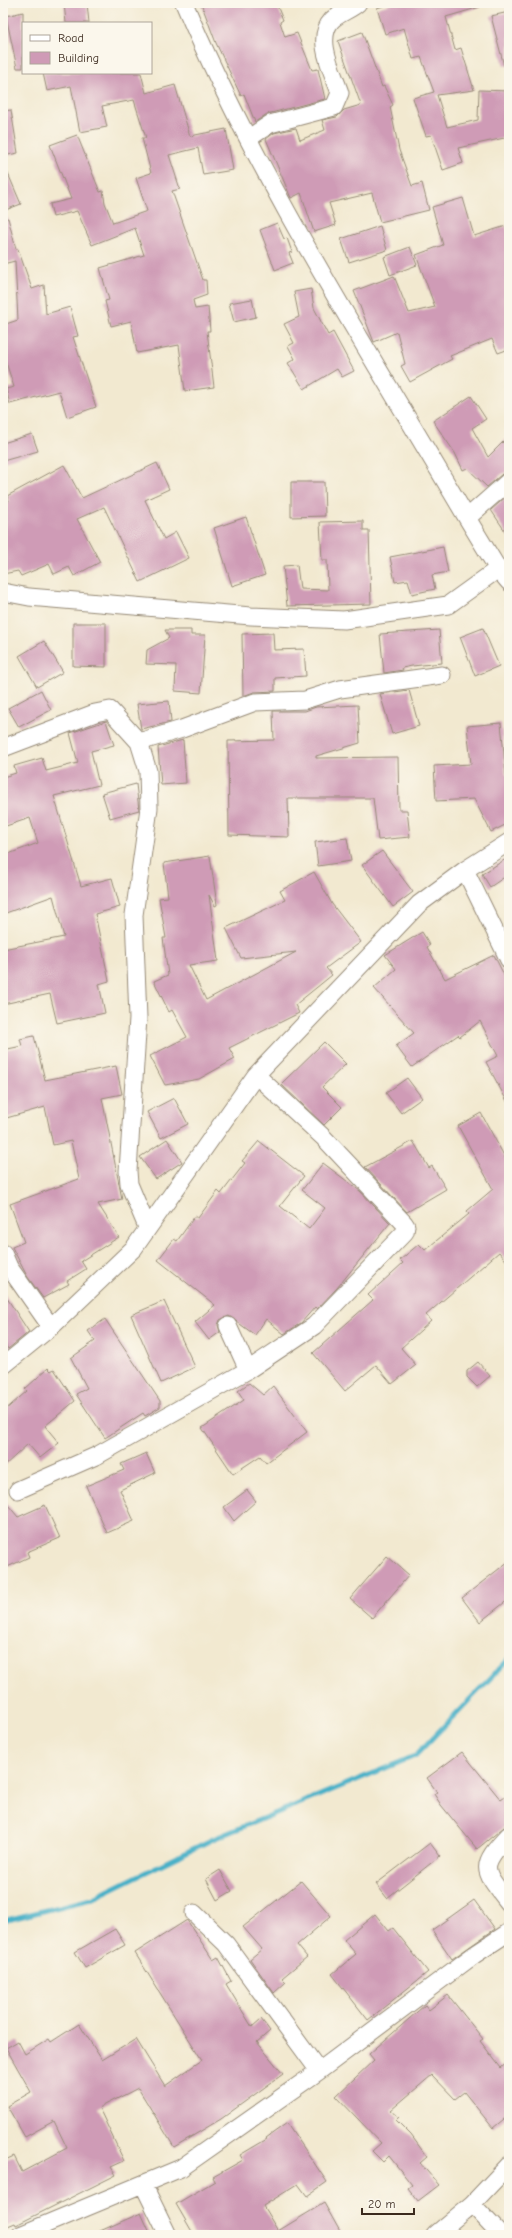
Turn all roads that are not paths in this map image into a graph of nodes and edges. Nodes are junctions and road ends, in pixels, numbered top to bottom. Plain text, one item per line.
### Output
1 (184, 3) edge
2 (358, 3) edge
3 (249, 138) junction
4 (509, 481) edge
5 (467, 518) junction
6 (498, 569) junction
7 (509, 582) edge
8 (3, 592) edge
9 (442, 675) dead end
10 (139, 742) junction
11 (3, 748) edge
12 (509, 842) edge
13 (465, 870) junction
14 (509, 960) edge
15 (256, 1075) junction
16 (147, 1227) junction
17 (3, 1253) edge
18 (228, 1326) dead end
19 (51, 1327) junction
20 (3, 1366) edge
21 (248, 1370) junction
22 (18, 1490) dead end
23 (509, 1835) edge
24 (509, 1903) edge
25 (194, 1913) dead end
26 (509, 1932) edge
27 (319, 2071) junction
28 (509, 2166) edge
29 (143, 2184) junction
30 (472, 2204) junction
31 (20, 2235) edge
32 (168, 2235) edge
33 (435, 2235) edge
34 (501, 2235) edge

1 - 3 street
2 - 3 street
3 - 5 street
4 - 5 street
5 - 6 street
6 - 7 street
6 - 8 street
9 - 10 street
10 - 11 street
10 - 16 street
12 - 13 street
13 - 14 street
13 - 15 street
15 - 16 street
15 - 21 street
16 - 19 street
17 - 19 street
18 - 21 street
19 - 20 street
21 - 22 street
23 - 24 street
25 - 27 street
26 - 27 street
27 - 29 street
28 - 30 street
29 - 31 street
29 - 32 street
30 - 33 street
30 - 34 street

